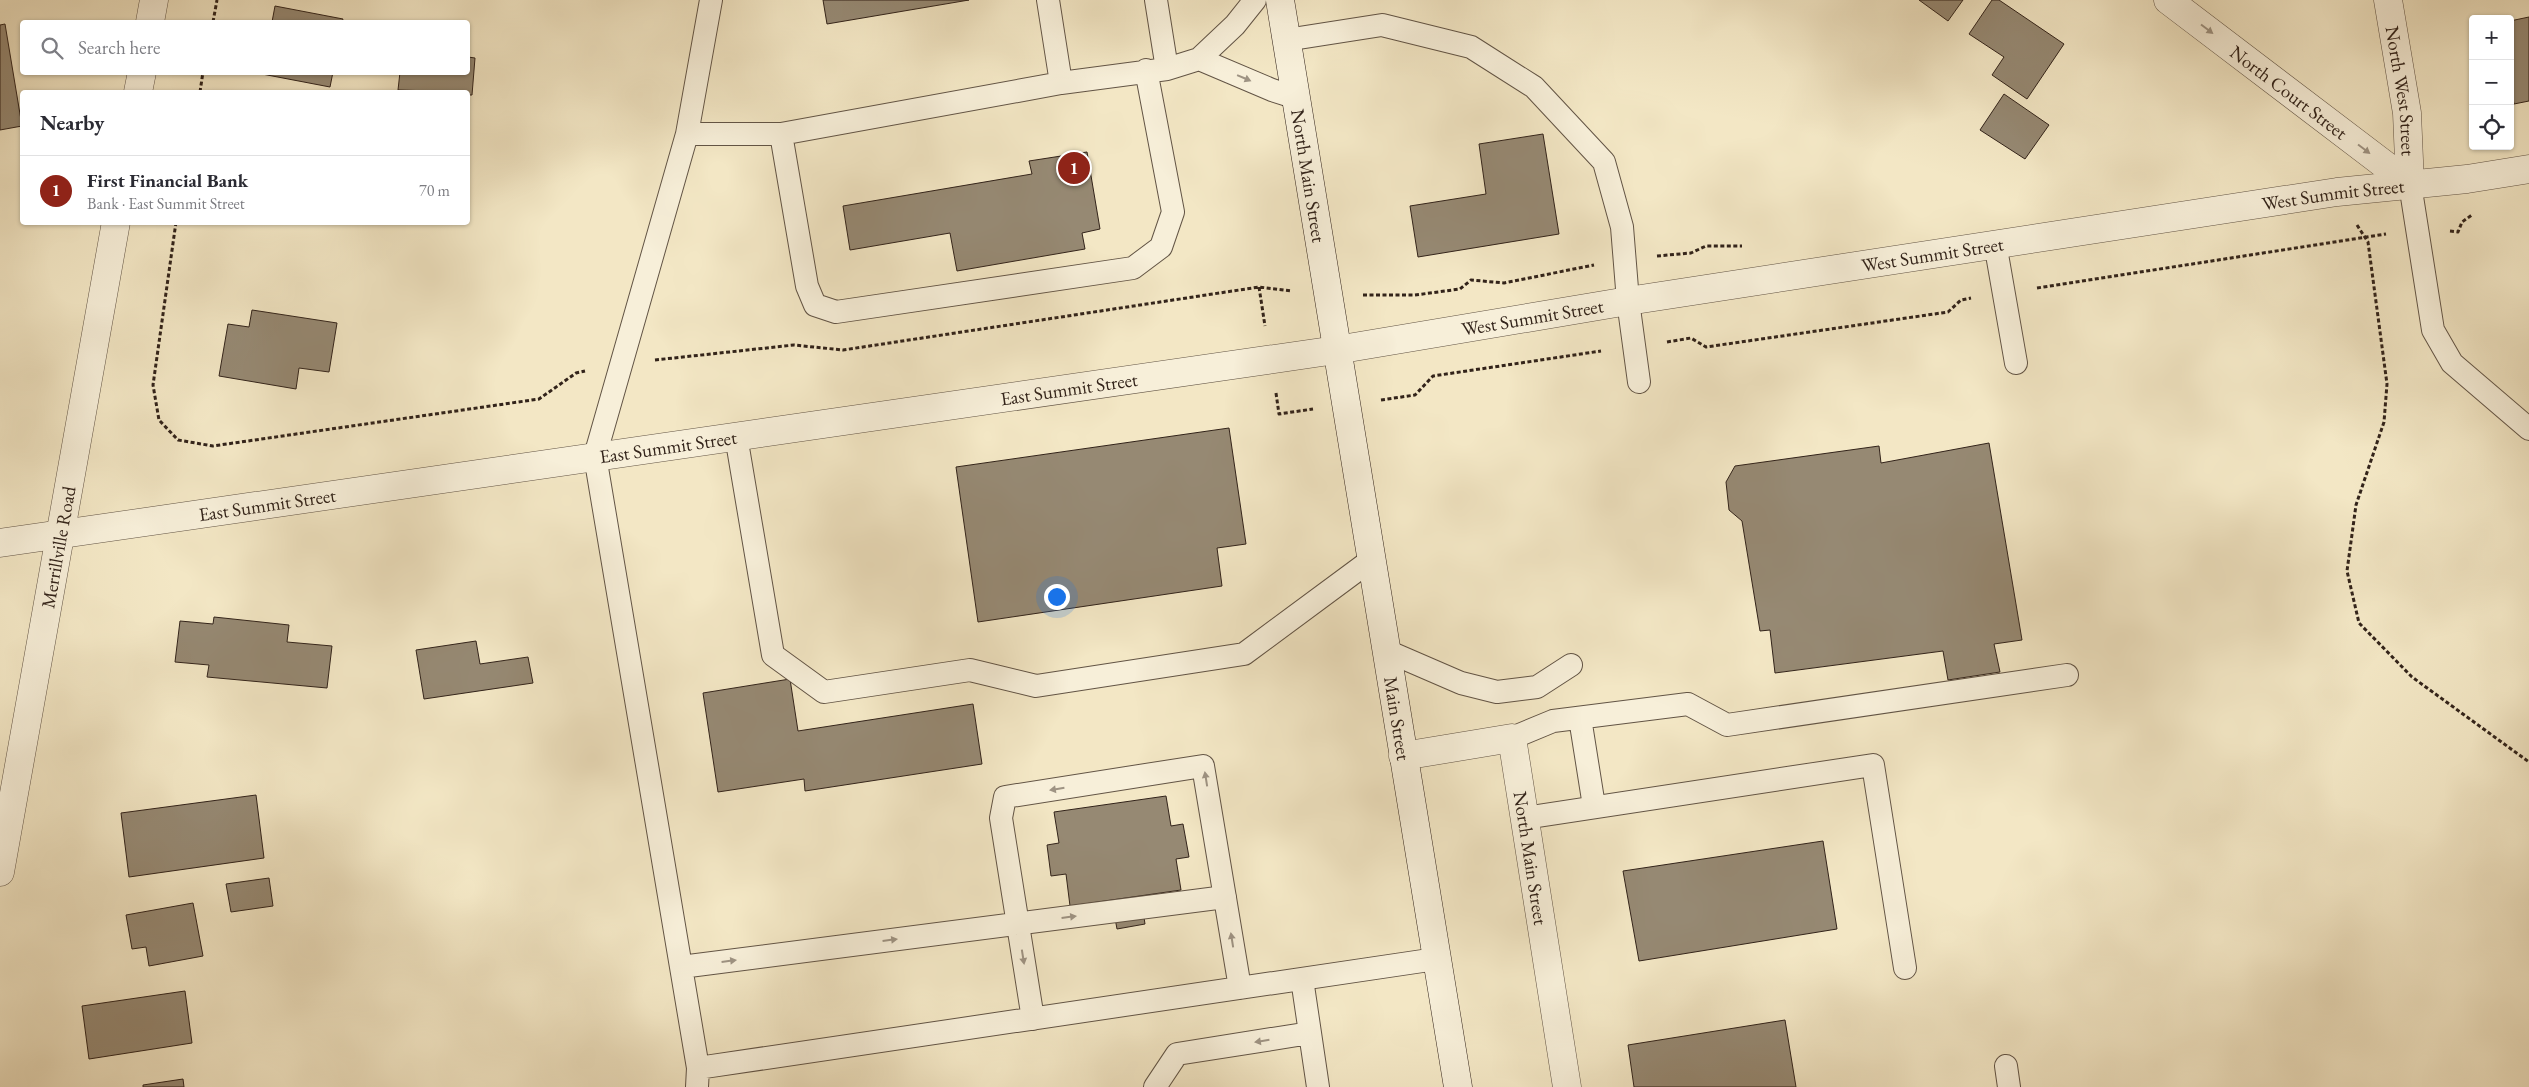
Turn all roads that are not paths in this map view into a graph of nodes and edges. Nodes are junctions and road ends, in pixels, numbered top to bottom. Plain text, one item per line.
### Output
1 (154, 0) edge
2 (711, 0) edge
3 (1048, 0) edge
4 (1156, 0) edge
5 (1255, 0) edge
6 (1280, 0) edge
7 (2168, 0) edge
8 (2388, 0) edge
9 (150, 20) edge
10 (1286, 40) junction
11 (1199, 59) junction
12 (1157, 70) junction
13 (141, 75) edge
14 (1061, 83) junction
15 (138, 90) edge
16 (1294, 97) junction
17 (687, 134) junction
18 (781, 134) junction
19 (2529, 169) edge
20 (2410, 184) junction
21 (115, 225) edge
22 (1995, 243) junction
23 (1628, 301) junction
24 (1336, 350) junction
25 (2016, 362) dead end
26 (1639, 382) dead end
27 (2529, 430) edge
28 (736, 436) junction
29 (595, 456) junction
30 (62, 533) junction
31 (0, 543) edge
32 (1371, 560) junction
33 (1387, 651) junction
34 (1571, 665) dead end
35 (2067, 675) dead end
36 (1580, 718) junction
37 (1512, 738) junction
38 (1403, 756) junction
39 (1594, 806) junction
40 (1525, 818) junction
41 (0, 872) edge
42 (1225, 897) junction
43 (1018, 924) junction
44 (1436, 959) junction
45 (681, 967) junction
46 (1905, 968) dead end
47 (1302, 979) junction
48 (1240, 988) junction
49 (1032, 1019) junction
50 (1310, 1033) junction
51 (697, 1078) edge
52 (1155, 1087) edge
53 (1318, 1087) edge
54 (1458, 1087) edge
55 (1567, 1087) edge

1 - 9 street
2 - 17 lane
3 - 14 lane
4 - 12 lane
5 - 11 lane
6 - 10 street, North Main Street
7 -> 20 street, North Court Street
8 - 20 street, North West Street
10 - 16 street, North Main Street
10 - 23 lane
11 - 12 lane
11 -> 16 lane
12 - 14 lane
12 - 18 lane
13 - 15 street
14 - 18 lane
16 - 24 street, North Main Street
17 - 18 lane
17 - 29 lane
19 - 20 street, West Summit Street
20 - 22 street, West Summit Street
20 - 27 lane
21 - 30 street, Merrillville Road
22 - 23 street, West Summit Street
22 - 25 lane
23 - 24 street, West Summit Street
23 - 26 lane
24 - 28 street, East Summit Street
24 - 32 street, Main Street
28 - 29 street, East Summit Street
28 - 32 lane
29 - 30 street, East Summit Street
29 - 45 lane
30 - 31 street, East Summit Street
30 - 41 street, Merrillville Road
32 - 33 street, Main Street
33 - 34 lane
33 - 38 street, Main Street
35 - 36 lane
36 - 37 lane
36 - 39 lane
37 - 38 street
37 - 40 street, North Main Street
38 - 44 street, Main Street
39 - 40 lane
39 - 46 lane
40 - 55 street, North Main Street
43 -> 42 lane
42 -> 43 lane
48 -> 42 lane
45 -> 43 lane
43 -> 49 lane
44 - 47 lane
44 - 54 street, Main Street
45 - 51 lane
47 - 48 lane
47 - 50 lane
48 - 49 lane
49 - 51 lane
50 -> 52 lane
50 - 53 lane

